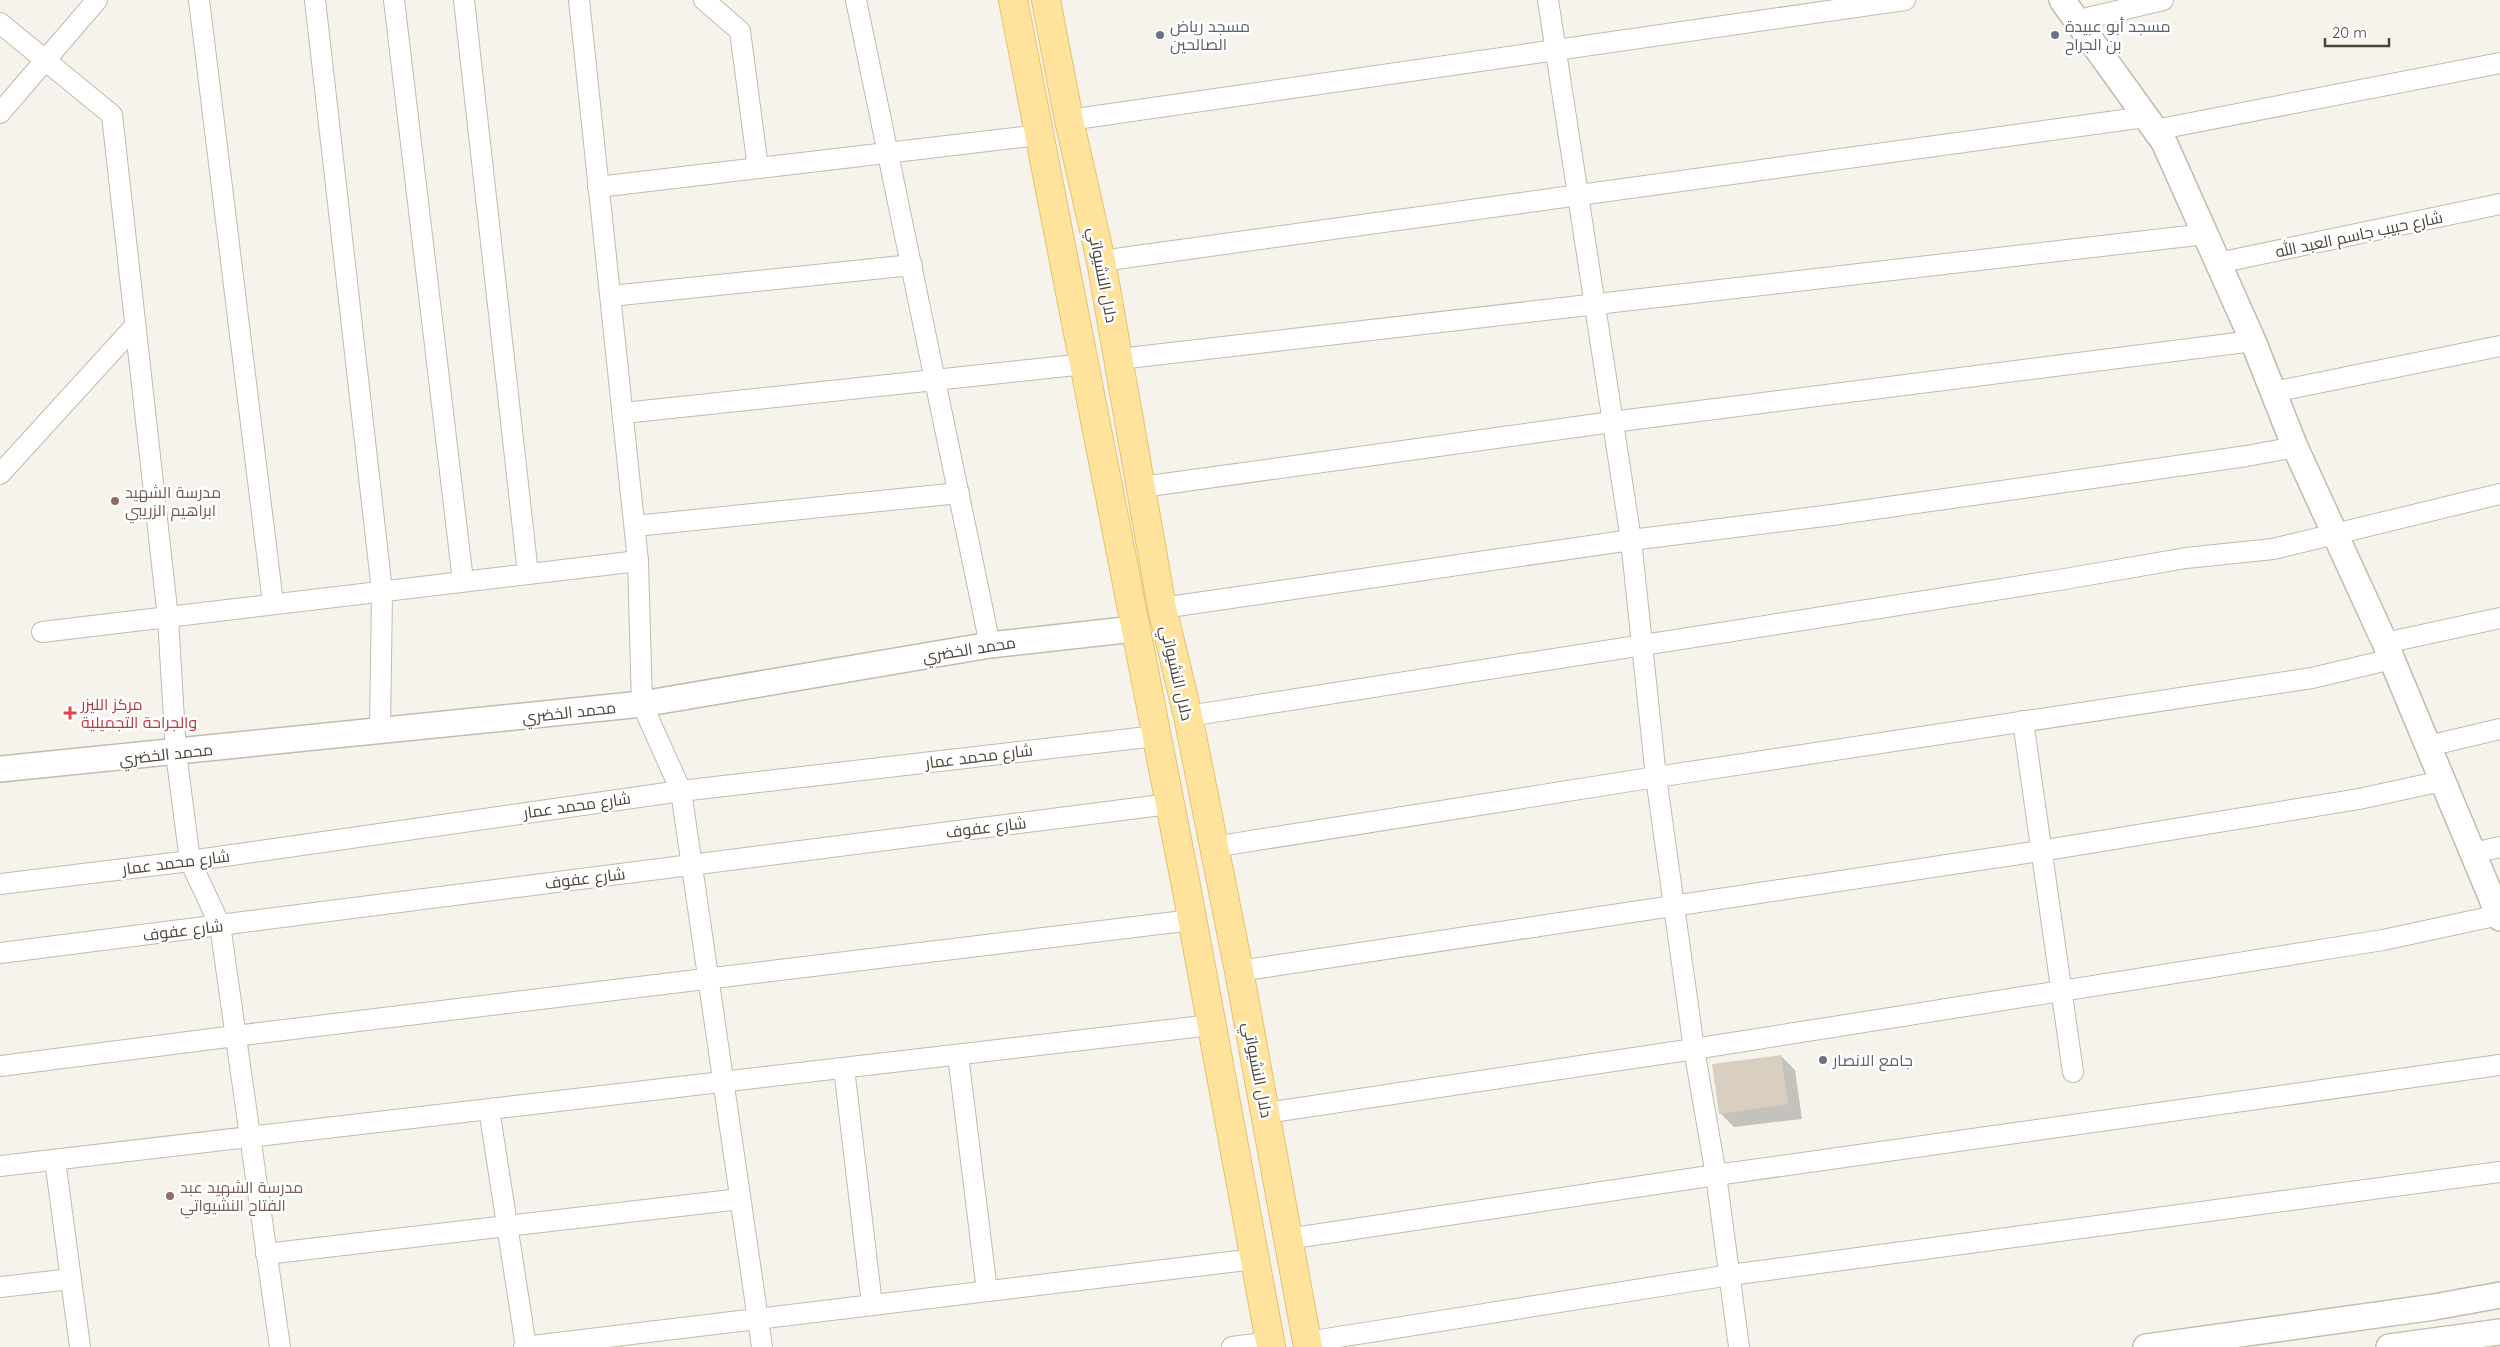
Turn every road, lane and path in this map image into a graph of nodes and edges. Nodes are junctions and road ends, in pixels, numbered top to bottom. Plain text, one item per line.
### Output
1 (97, 0) edge
2 (199, 0) edge
3 (315, 0) edge
4 (394, 0) edge
5 (464, 0) edge
6 (579, 0) edge
7 (704, 0) edge
8 (856, 0) edge
9 (1013, 0) edge
10 (1046, 0) edge
11 (1548, 0) edge
12 (1906, 0) edge
13 (2163, 0) edge
14 (2068, 10) edge
15 (0, 23) edge
16 (1554, 49) junction
17 (46, 60) junction
18 (2500, 63) edge
19 (0, 113) edge
20 (1069, 120) junction
21 (2150, 123) junction
22 (1039, 135) junction
23 (889, 154) junction
24 (758, 168) junction
25 (598, 187) junction
26 (1579, 194) junction
27 (2500, 204) edge
28 (2206, 234) junction
29 (1101, 262) junction
30 (2218, 263) junction
31 (912, 265) junction
32 (610, 296) junction
33 (1594, 304) junction
34 (135, 326) junction
35 (2253, 341) junction
36 (2500, 346) edge
37 (1119, 359) junction
38 (1085, 364) junction
39 (936, 380) junction
40 (2273, 392) junction
41 (624, 413) junction
42 (1612, 422) junction
43 (2295, 447) junction
44 (0, 474) edge
45 (1142, 487) junction
46 (959, 493) junction
47 (2500, 494) edge
48 (635, 526) junction
49 (2334, 534) junction
50 (1631, 540) junction
51 (638, 561) junction
52 (528, 574) junction
53 (464, 581) junction
54 (382, 590) junction
55 (273, 603) junction
56 (1164, 615) junction
57 (168, 618) junction
58 (2500, 618) edge
59 (1134, 629) junction
60 (42, 632) dead end
61 (990, 644) junction
62 (1642, 645) junction
63 (2389, 651) junction
64 (642, 704) junction
65 (1188, 716) junction
66 (2023, 721) junction
67 (2500, 729) edge
68 (380, 730) junction
69 (1156, 736) junction
70 (2428, 746) junction
71 (176, 753) junction
72 (0, 769) edge
73 (1656, 777) junction
74 (2442, 781) junction
75 (681, 790) junction
76 (1169, 804) junction
77 (1213, 847) junction
78 (2500, 847) edge
79 (2040, 850) junction
80 (2473, 853) junction
81 (190, 861) junction
82 (692, 865) junction
83 (0, 884) edge
84 (1674, 907) junction
85 (2499, 916) edge
86 (1192, 920) junction
87 (220, 925) junction
88 (0, 953) edge
89 (1239, 971) junction
90 (708, 978) junction
91 (2061, 991) junction
92 (1211, 1025) junction
93 (235, 1036) junction
94 (1694, 1049) junction
95 (958, 1055) junction
96 (0, 1066) edge
97 (2500, 1066) edge
98 (844, 1068) junction
99 (2073, 1072) dead end
100 (723, 1082) junction
101 (489, 1109) junction
102 (1266, 1113) junction
103 (250, 1137) junction
104 (55, 1160) junction
105 (0, 1166) edge
106 (2500, 1172) edge
107 (1716, 1175) junction
108 (740, 1199) junction
109 (507, 1227) junction
110 (1287, 1238) junction
111 (266, 1254) junction
112 (1255, 1259) junction
113 (1730, 1275) junction
114 (71, 1279) junction
115 (0, 1287) edge
116 (986, 1291) junction
117 (2500, 1295) edge
118 (872, 1305) junction
119 (757, 1319) junction
120 (2500, 1332) edge
121 (1307, 1344) edge
122 (1271, 1345) edge
123 (80, 1347) edge
124 (280, 1347) edge
125 (525, 1347) edge
126 (762, 1347) edge
127 (1232, 1347) edge
128 (1739, 1347) edge
129 (2146, 1347) edge
130 (2390, 1347) edge

1 - 17 street
2 - 55 street
3 - 54 street
4 - 53 street
5 - 52 street
6 - 25 street
7 - 24 street
8 - 23 street
9 - 22 main road, دلال النشيواتي
10 - 20 main road, دلال النشيواتي
11 - 16 street
12 - 16 street
13 - 14 street
14 - 21 street
15 - 17 street
16 - 20 street
16 - 26 street
17 - 19 street
17 - 34 street
18 - 21 street
20 - 29 main road, دلال النشيواتي
21 - 26 street
21 - 28 street
22 - 23 street
22 - 38 main road, دلال النشيواتي
23 - 24 street
23 - 31 street
24 - 25 street
25 - 32 street
26 - 29 street
26 - 33 street
27 - 30 street, شارع حبيب جاسم العبد الله
28 - 30 street
28 - 33 street
29 - 37 main road, دلال النشيواتي
30 - 35 street
31 - 32 street
31 - 39 street
32 - 41 street
33 - 37 street
33 - 42 street
34 - 44 street
34 - 57 street
35 - 40 street
35 - 42 street
36 - 40 street
37 - 45 main road, دلال النشيواتي
38 - 39 street
38 - 59 main road, دلال النشيواتي
39 - 41 street
39 - 46 street
40 - 43 street
41 - 48 street
42 - 45 street
42 - 50 street
43 - 49 street
43 - 50 street
45 - 56 main road, دلال النشيواتي
46 - 48 street
46 - 61 street
47 - 49 street
48 - 51 street
49 - 62 street
49 - 63 street
50 - 56 street
50 - 62 street
51 - 52 street
51 - 64 street
52 - 53 street
53 - 54 street
54 - 55 street
54 - 68 street
55 - 57 street
56 - 59 main road
56 - 65 main road, دلال النشيواتي
57 - 60 street
57 - 71 street
58 - 63 street
59 - 61 street, محمد الخضري
59 - 69 main road, دلال النشيواتي
61 - 64 street, محمد الخضري
62 - 65 street
62 - 73 street
63 - 66 street
63 - 70 street
64 - 68 street, محمد الخضري
64 - 75 street
65 - 77 main road, دلال النشيواتي
66 - 73 street
66 - 79 street
67 - 70 street
68 - 71 street, محمد الخضري
69 - 75 street, شارع محمد عمار
69 - 76 main road, دلال النشيواتي
70 - 74 street
71 - 72 street, محمد الخضري
71 - 81 street
73 - 77 street
73 - 84 street
74 - 79 street
74 - 80 street
75 - 81 street, شارع محمد عمار
75 - 82 street
76 - 82 street, شارع عفوف
76 - 86 main road, دلال النشيواتي
77 - 89 main road, دلال النشيواتي
78 - 80 street
79 - 84 street
79 - 91 street
80 - 85 street
81 - 83 street, شارع محمد عمار
81 - 87 street
82 - 87 street, شارع عفوف
82 - 90 street
84 - 89 street
84 - 94 street
85 - 91 street
86 - 90 street
86 - 92 main road, دلال النشيواتي
87 - 88 street, شارع عفوف
87 - 93 street
89 - 102 main road, دلال النشيواتي
90 - 93 street
90 - 100 street
91 - 94 street
91 - 99 street
92 - 95 street
92 - 112 main road, دلال النشيواتي
93 - 96 street
93 - 103 street
94 - 102 street
94 - 107 street
95 - 98 street
95 - 116 street
97 - 107 street
98 - 100 street
98 - 118 street
100 - 101 street
100 - 108 street
101 - 103 street
101 - 109 street
102 - 110 main road, دلال النشيواتي
103 - 104 street
103 - 111 street
104 - 105 street
104 - 114 street
106 - 113 street
107 - 110 street
107 - 113 street
108 - 109 street
108 - 119 street
109 - 111 street
109 - 125 street
110 - 121 main road, دلال النشيواتي
111 - 124 street
112 - 116 street
112 - 122 main road, دلال النشيواتي
113 - 121 street
113 - 128 street
114 - 115 street
114 - 123 street
116 - 118 street
117 - 129 street
118 - 119 street
119 - 125 street
119 - 126 street
120 - 130 street
122 - 127 street

